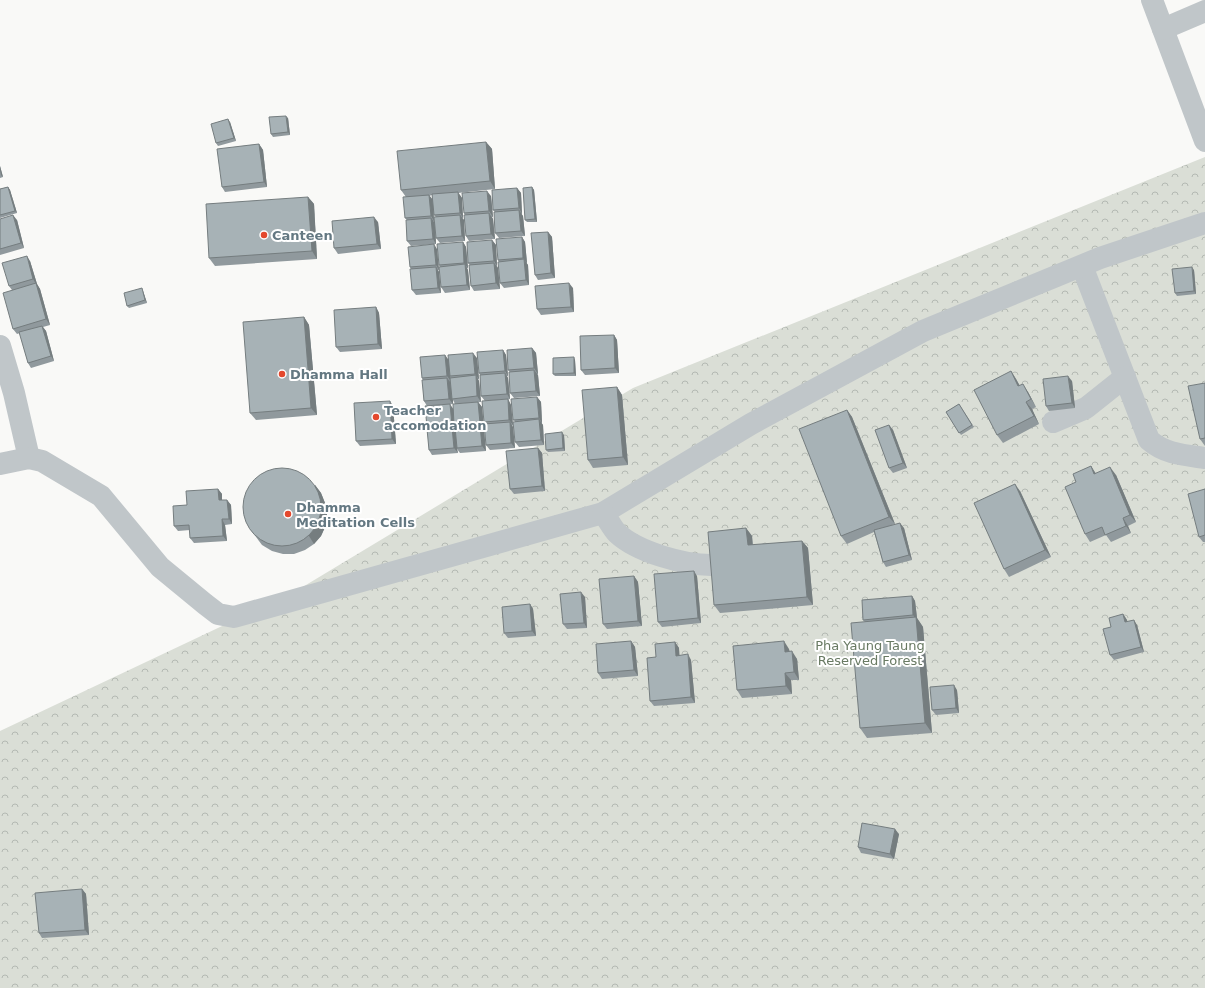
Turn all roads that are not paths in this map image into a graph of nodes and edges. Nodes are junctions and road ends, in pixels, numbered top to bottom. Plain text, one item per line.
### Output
1 (1152, 0) edge
2 (1205, 11) edge
3 (1163, 29) junction
4 (1205, 141) edge
5 (1205, 223) edge
6 (1082, 266) junction
7 (0, 346) edge
8 (1125, 377) junction
9 (1054, 422) dead end
10 (29, 458) junction
11 (1205, 458) edge
12 (0, 464) edge
13 (603, 513) junction
14 (711, 565) edge

1 - 3 street
2 - 3 street
3 - 4 street
5 - 6 street
6 - 8 street
6 - 13 street
7 - 10 street
8 - 9 street
8 - 11 street
10 - 12 street
10 - 13 street
13 - 14 street

